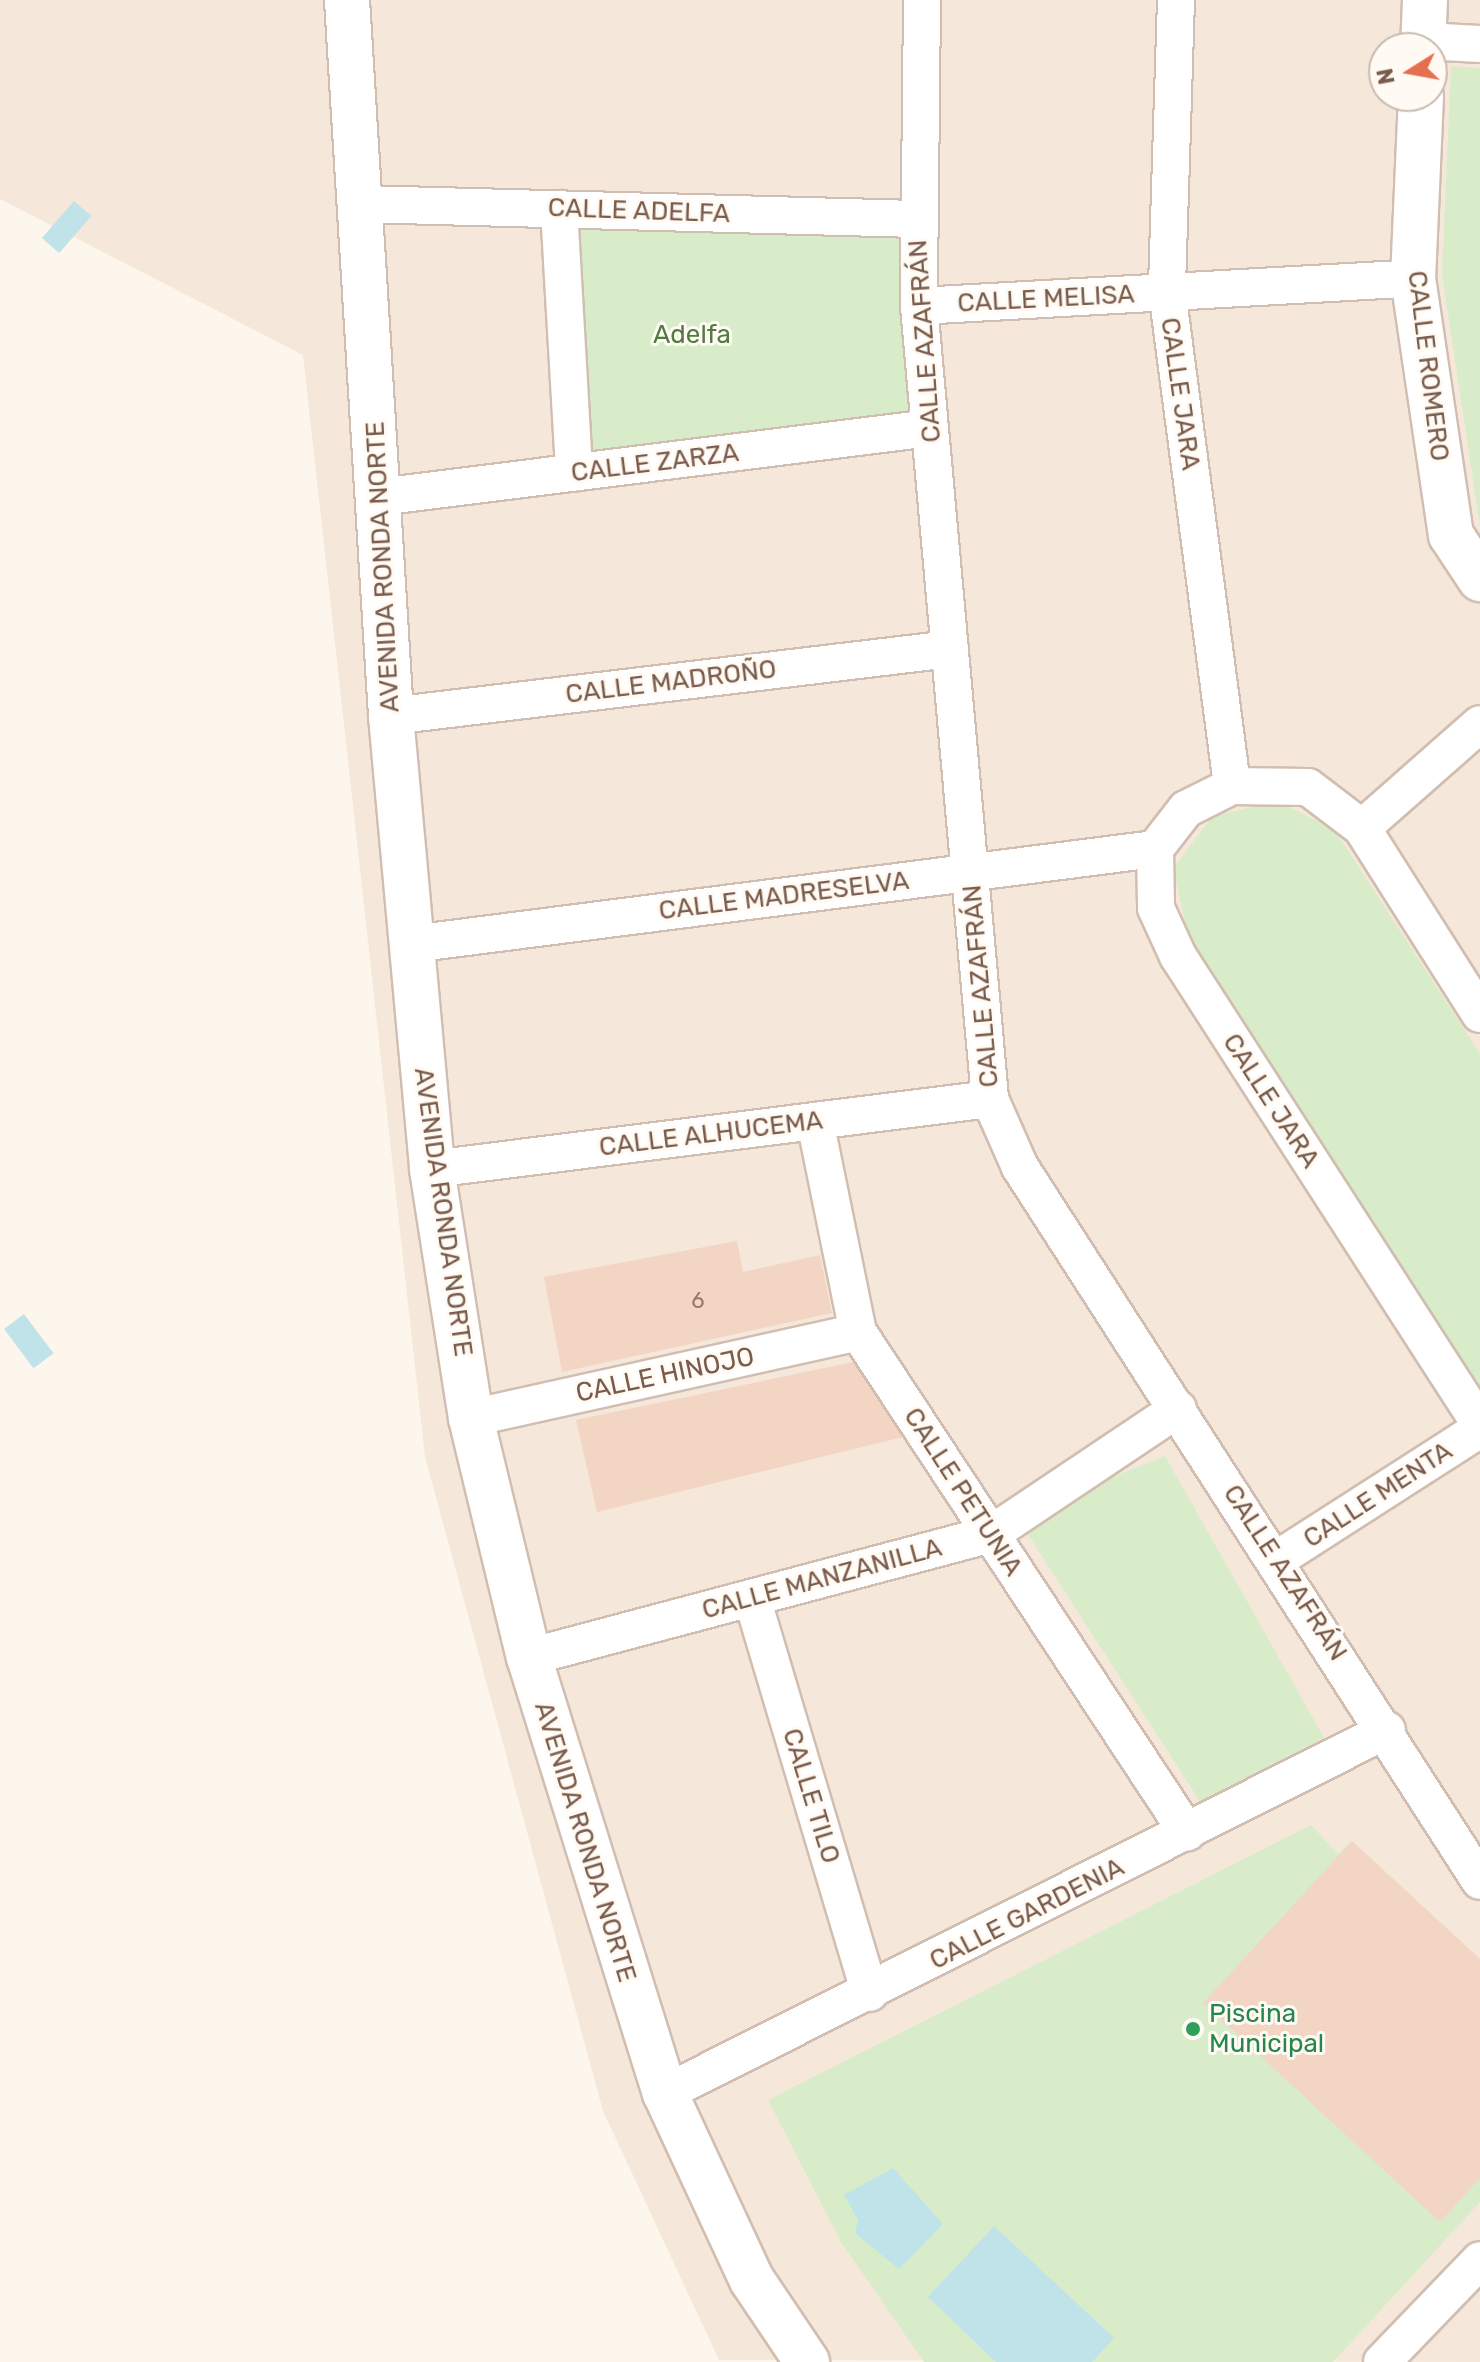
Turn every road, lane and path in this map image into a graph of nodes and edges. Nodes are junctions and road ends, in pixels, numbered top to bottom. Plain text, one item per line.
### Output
1 (347, 0) edge
2 (899, 0) edge
3 (922, 0) edge
4 (1176, 0) edge
5 (1424, 30) edge
6 (1480, 44) edge
7 (1420, 112) edge
8 (362, 204) junction
9 (559, 209) junction
10 (917, 219) junction
11 (1413, 278) junction
12 (1167, 291) junction
13 (919, 306) junction
14 (930, 428) junction
15 (574, 473) junction
16 (379, 497) junction
17 (1480, 579) edge
18 (950, 649) junction
19 (391, 716) junction
20 (1480, 724) edge
21 (1232, 786) junction
22 (1362, 828) junction
23 (1155, 849) junction
24 (970, 872) junction
25 (412, 944) junction
26 (1480, 1014) edge
27 (990, 1099) junction
28 (815, 1121) junction
29 (432, 1169) junction
30 (858, 1332) junction
31 (1178, 1409) junction
32 (471, 1418) junction
33 (1480, 1427) edge
34 (991, 1534) junction
35 (1276, 1560) junction
36 (752, 1598) junction
37 (529, 1657) junction
38 (1387, 1730) junction
39 (1187, 1832) junction
40 (1480, 1881) edge
41 (870, 1993) junction
42 (665, 2093) junction
43 (1480, 2260) edge
44 (807, 2362) edge
45 (1382, 2362) edge

1 - 8 street, AVENIDA RONDA NORTE
2 - 3 street
3 - 10 street, CALLE AZAFRÁN
4 - 12 street, CALLE JARA
5 - 6 street
7 - 11 street, CALLE ROMERO
8 - 9 street, CALLE ADELFA
8 - 16 street, AVENIDA RONDA NORTE
9 - 10 street, CALLE ADELFA
9 - 15 street
10 - 13 street, CALLE AZAFRÁN
11 - 12 street, CALLE MELISA
11 - 17 street, CALLE ROMERO
12 - 13 street, CALLE MELISA
12 - 21 street, CALLE JARA
13 - 14 street, CALLE AZAFRÁN
14 - 15 street, CALLE ZARZA
14 - 18 street, CALLE AZAFRÁN
15 - 16 street, CALLE ZARZA
16 - 19 street, AVENIDA RONDA NORTE
18 - 19 street, CALLE MADROÑO
18 - 24 street, CALLE AZAFRÁN
19 - 25 street, AVENIDA RONDA NORTE
20 - 22 street
21 - 22 street
21 - 23 street
22 - 26 street
23 - 24 street, CALLE MADRESELVA
23 - 33 street, CALLE JARA
24 - 25 street, CALLE MADRESELVA
24 - 27 street, CALLE AZAFRÁN
25 - 29 street, AVENIDA RONDA NORTE
27 - 28 street, CALLE ALHUCEMA
27 - 31 street, CALLE AZAFRÁN
28 - 29 street, CALLE ALHUCEMA
28 - 30 street, CALLE PETUNIA
29 - 32 street, AVENIDA RONDA NORTE
30 - 32 street, CALLE HINOJO
30 - 34 street, CALLE PETUNIA
31 - 34 street, CALLE MANZANILLA
31 - 35 street, CALLE AZAFRÁN
32 - 37 street, AVENIDA RONDA NORTE
33 - 35 street, CALLE MENTA
34 - 36 street, CALLE MANZANILLA
34 - 39 street, CALLE PETUNIA
35 - 38 street, CALLE AZAFRÁN
36 - 37 street, CALLE MANZANILLA
36 - 41 street, CALLE TILO
37 - 42 street, AVENIDA RONDA NORTE
38 - 39 street, CALLE GARDENIA
38 - 40 street, CALLE AZAFRÁN
39 - 41 street, CALLE GARDENIA
41 - 42 street, CALLE GARDENIA
42 - 44 street, AVENIDA RONDA NORTE
43 - 45 street

